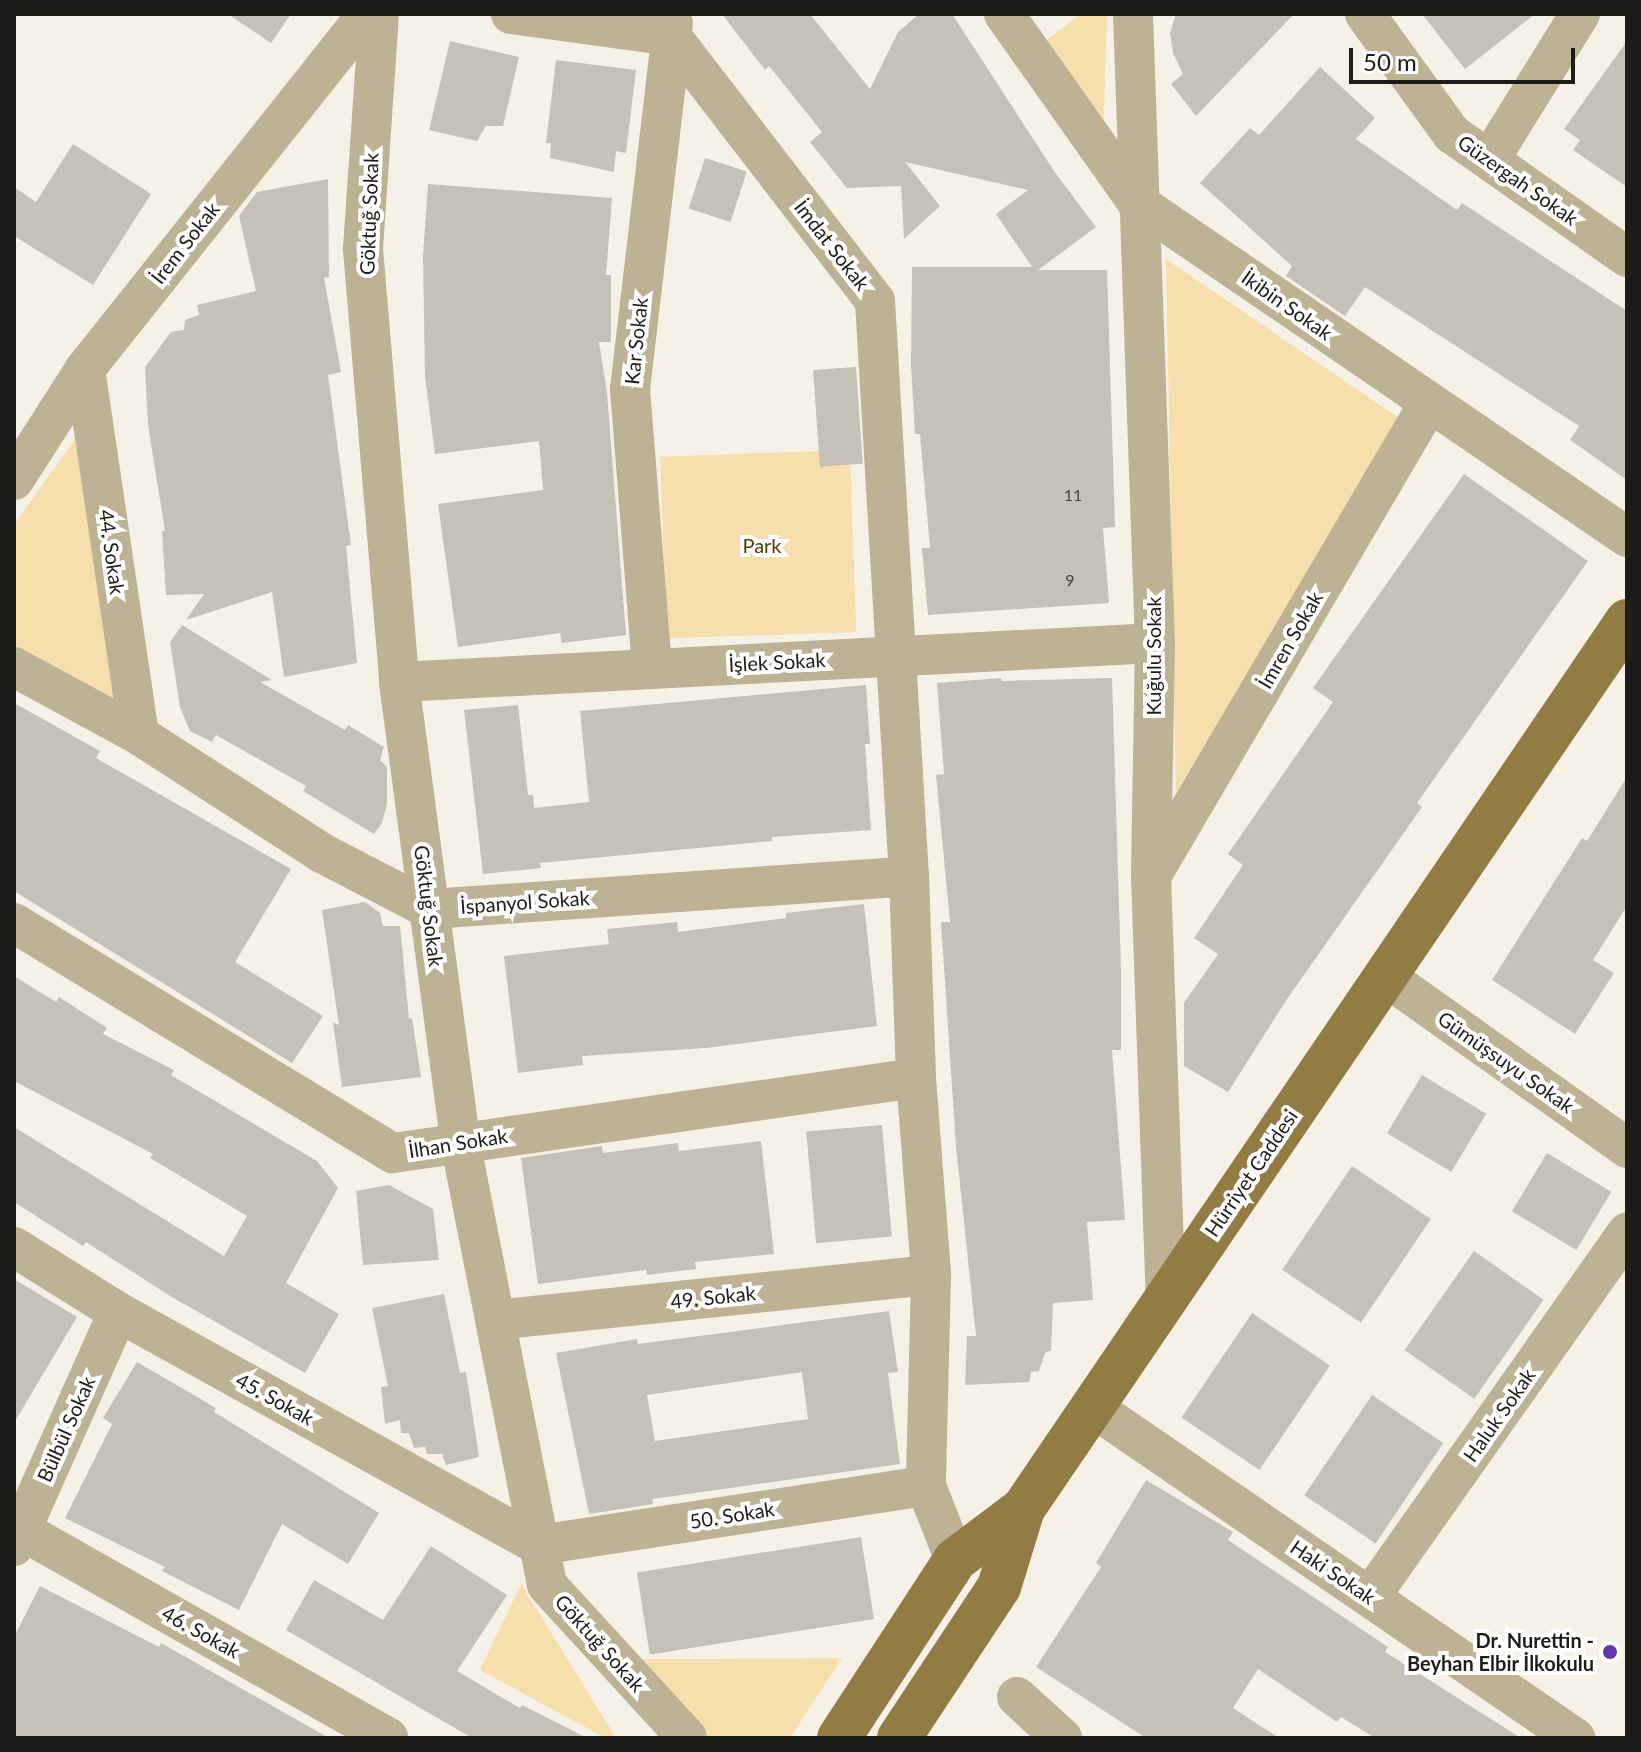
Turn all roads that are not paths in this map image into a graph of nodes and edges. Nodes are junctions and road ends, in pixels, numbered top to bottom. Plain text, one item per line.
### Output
1 (367, 14) edge
2 (379, 14) edge
3 (511, 14) edge
4 (1004, 14) edge
5 (1133, 14) edge
6 (1365, 14) edge
7 (1580, 14) edge
8 (673, 25) edge
9 (1490, 159) junction
10 (1138, 203) junction
11 (1627, 257) edge
12 (85, 369) junction
13 (1429, 403) junction
14 (14, 480) edge
15 (1627, 537) edge
16 (1627, 621) edge
17 (1155, 643) junction
18 (896, 656) junction
19 (14, 667) edge
20 (652, 668) junction
21 (399, 682) junction
22 (139, 735) junction
23 (909, 876) junction
24 (1151, 876) junction
25 (430, 909) junction
26 (14, 923) edge
27 (1385, 976) junction
28 (916, 1078) junction
29 (460, 1141) junction
30 (1627, 1148) edge
31 (1627, 1233) edge
32 (14, 1247) edge
33 (931, 1275) junction
34 (1166, 1297) junction
35 (118, 1312) junction
36 (495, 1320) junction
37 (1092, 1407) junction
38 (926, 1486) junction
39 (1023, 1509) junction
40 (16, 1534) edge
41 (539, 1545) junction
42 (955, 1560) junction
43 (1370, 1597) junction
44 (1017, 1697) dead end
45 (388, 1738) edge
46 (687, 1738) edge
47 (839, 1738) edge
48 (899, 1738) edge
49 (1062, 1738) edge
50 (1575, 1738) edge

1 - 12 street, İrem Sokak
2 - 21 street, Göktuğ Sokak
3 - 8 street
4 - 10 street, İkibin Sokak
5 - 10 street, Kuğulu Sokak
6 - 9 street, Güzergah Sokak
7 - 9 street
8 - 18 street, İmdat Sokak
8 - 20 street, Kar Sokak
9 - 11 street, Güzergah Sokak
10 - 13 street, İkibin Sokak
10 - 17 street, Kuğulu Sokak
12 - 14 street, İrem Sokak
12 - 22 street, 44. Sokak
13 - 15 street, İkibin Sokak
13 - 24 street, İmren Sokak
16 - 27 main road, Hürriyet Caddesi
17 - 18 street, İşlek Sokak
17 - 24 street, Kuğulu Sokak
18 - 20 street, İşlek Sokak
18 - 23 street, İmdat Sokak
19 - 22 street
20 - 21 street, İşlek Sokak
21 - 25 street, Göktuğ Sokak
22 - 25 street
23 - 25 street, İspanyol Sokak
23 - 28 street, İmdat Sokak
24 - 34 street, Kuğulu Sokak
25 - 29 street, Göktuğ Sokak
26 - 29 street, İlhan Sokak
27 - 30 street, Gümüşsuyu Sokak
27 - 34 main road, Hürriyet Caddesi
28 - 29 street, İlhan Sokak
28 - 33 street, İmdat Sokak
29 - 36 street, Göktuğ Sokak
31 - 43 street, Haluk Sokak
32 - 35 street, 45. Sokak
33 - 36 street, 49. Sokak
33 - 38 street, İmdat Sokak
34 - 37 main road, Hürriyet Caddesi
35 - 40 street, Bülbül Sokak
35 - 41 street, 45. Sokak
36 - 41 street, Göktuğ Sokak
37 - 39 main road, Hürriyet Caddesi
37 - 43 street, Haki Sokak
38 - 41 street, 50. Sokak
38 - 42 street
39 - 42 main road
39 - 48 main road, Hürriyet Caddesi
40 - 45 street, 46. Sokak
41 - 46 street, Göktuğ Sokak
42 - 47 main road
43 - 50 street, Haki Sokak
44 - 49 street

